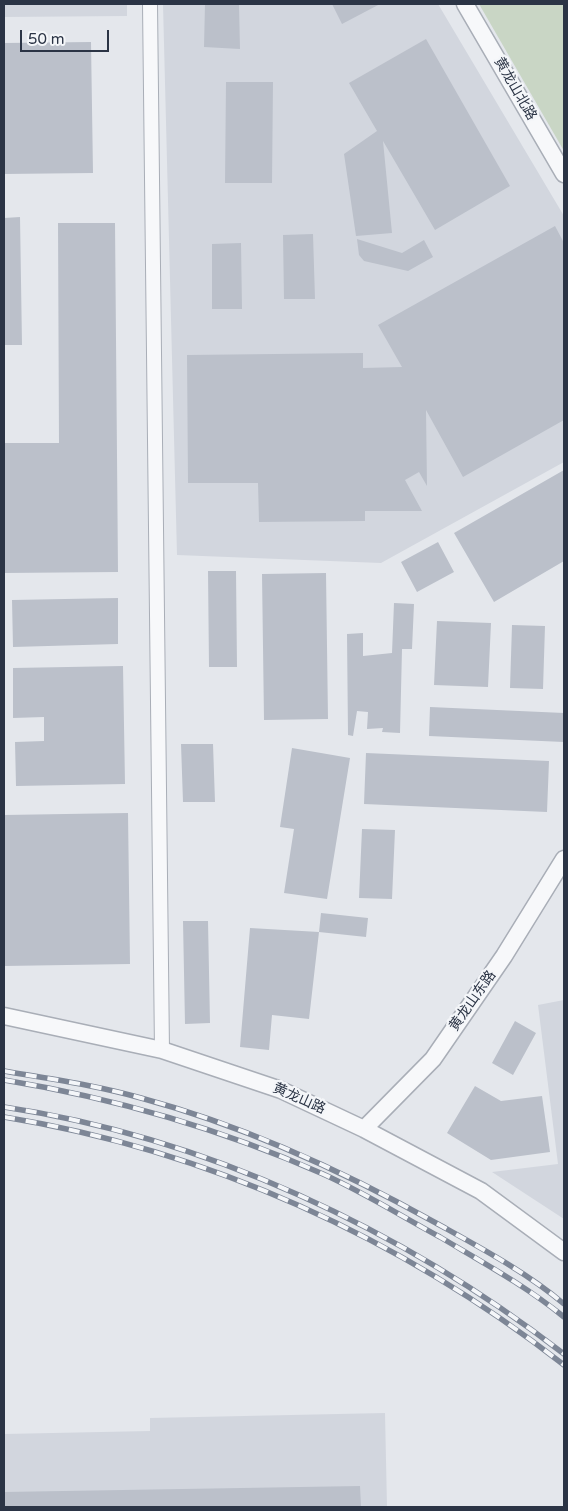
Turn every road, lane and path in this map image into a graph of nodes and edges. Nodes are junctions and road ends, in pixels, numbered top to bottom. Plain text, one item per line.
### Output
1 (150, 4) edge
2 (465, 4) edge
3 (564, 174) edge
4 (564, 859) edge
5 (4, 1016) edge
6 (162, 1050) junction
7 (364, 1129) junction
8 (564, 1252) edge

1 - 6 street
2 - 3 street, 黄龙山北路
4 - 7 street, 黄龙山东路
5 - 6 street, 黄龙山路
6 - 7 street, 黄龙山路
7 - 8 street, 黄龙山路

